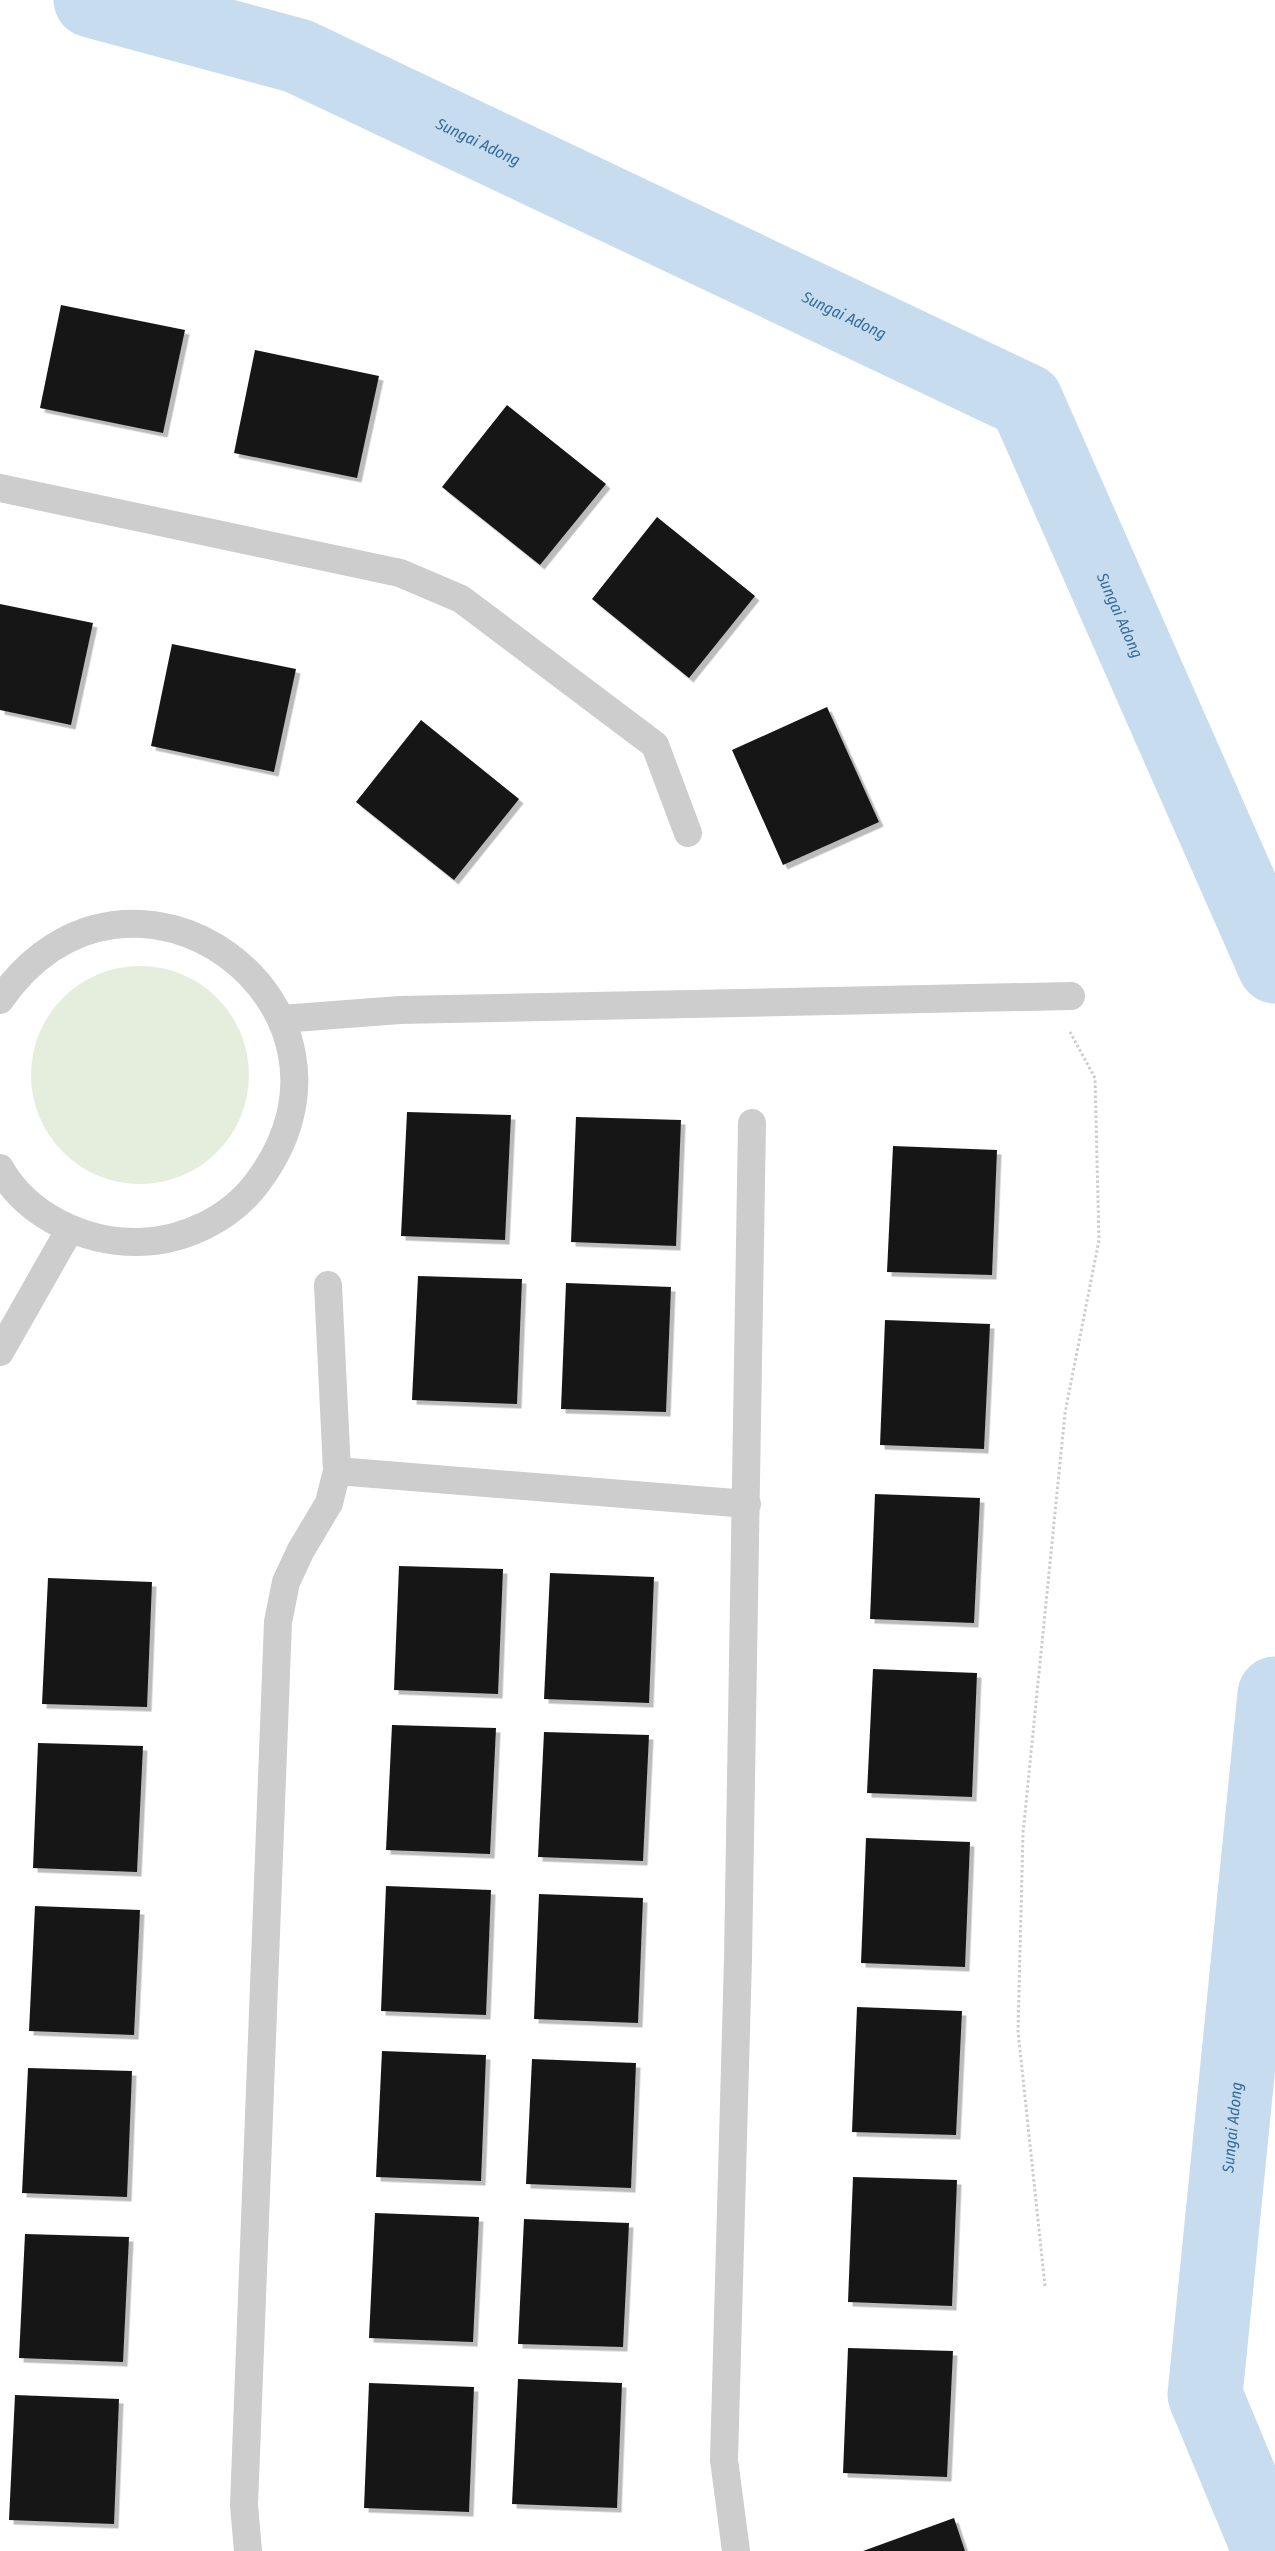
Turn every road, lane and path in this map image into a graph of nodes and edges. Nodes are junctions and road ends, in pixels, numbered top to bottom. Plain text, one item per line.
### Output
1 (0, 488) edge
2 (688, 833) dead end
3 (1061, 996) joint
4 (0, 1000) edge
5 (280, 1019) junction
6 (752, 1122) dead end
7 (0, 1168) edge
8 (70, 1229) junction
9 (328, 1285) dead end
10 (0, 1352) edge
11 (336, 1471) junction
12 (747, 1504) junction
13 (1045, 2286) dead end
14 (248, 2551) edge
15 (736, 2551) edge

1 - 2 street
3 - 5 street
3 - 13 path
4 - 5 street
5 - 8 street
6 - 12 street
7 - 8 street
8 - 10 street
9 - 11 street
11 - 12 street
11 - 14 street
12 - 15 street

